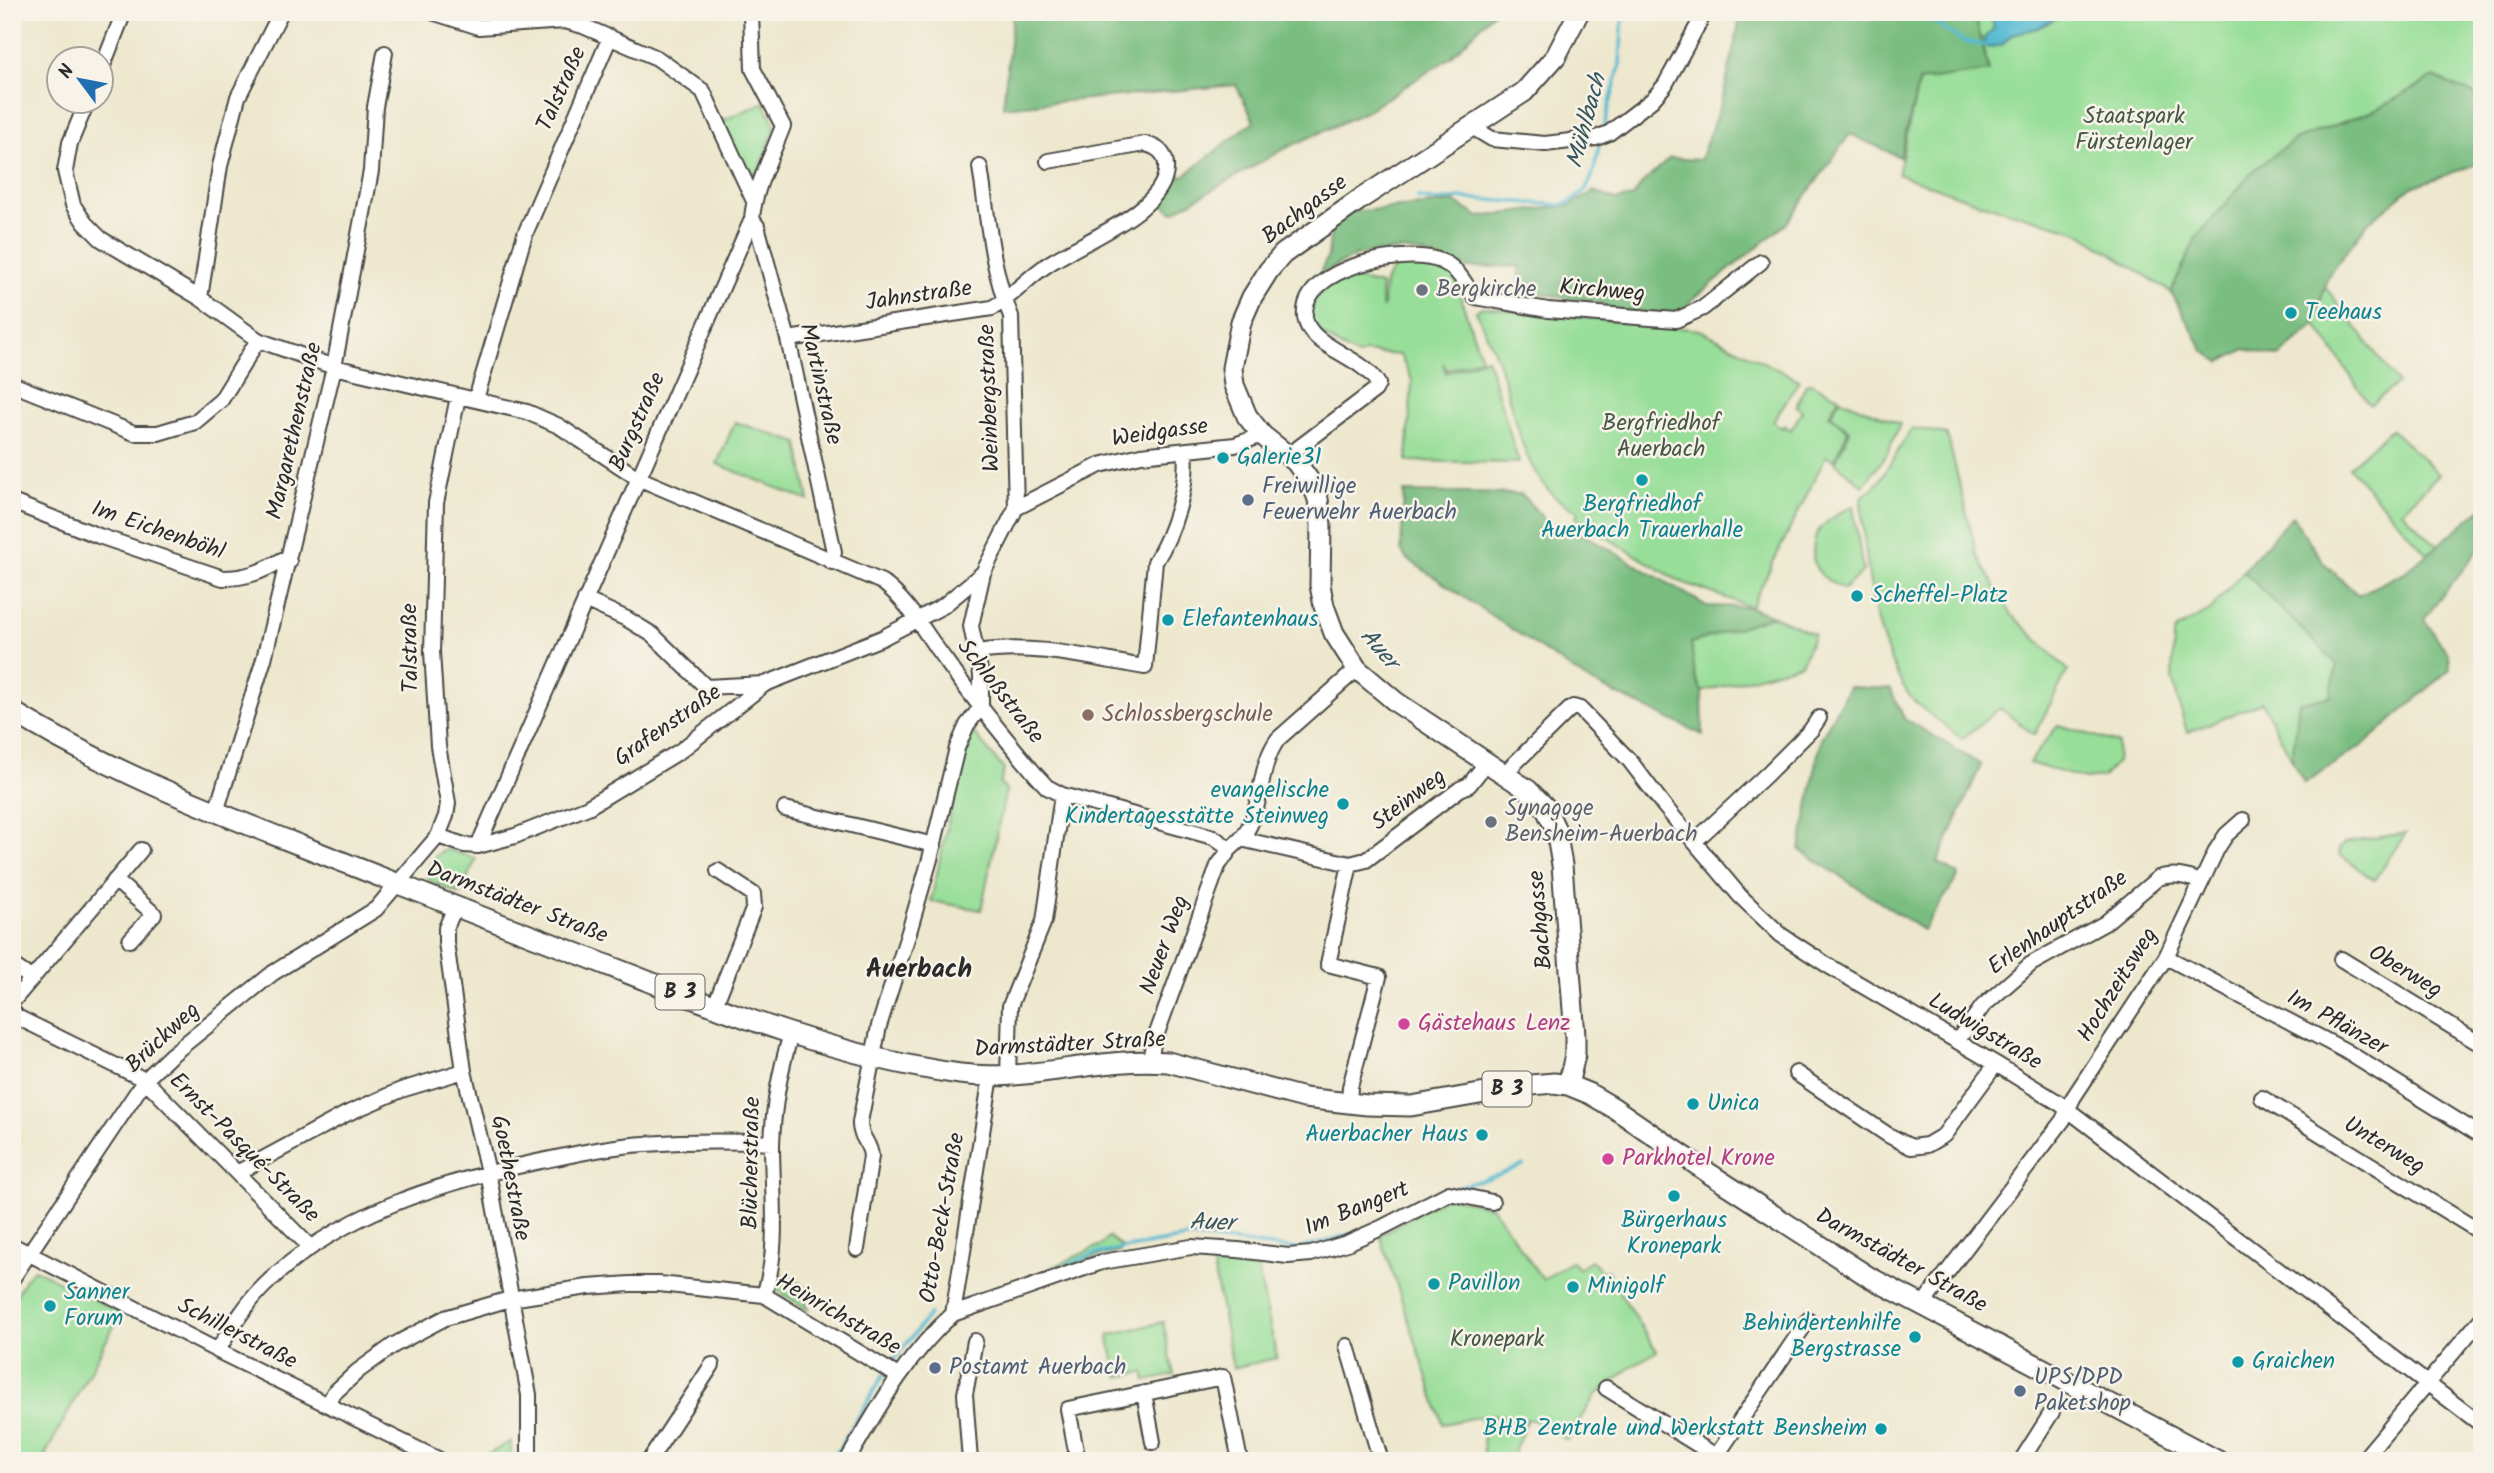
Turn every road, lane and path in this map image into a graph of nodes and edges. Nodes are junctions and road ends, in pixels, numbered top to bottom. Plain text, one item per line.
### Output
1 (124, 12) edge
2 (281, 12) edge
3 (432, 12) edge
4 (751, 12) edge
5 (1579, 12) edge
6 (1705, 12) edge
7 (610, 37) junction
8 (111, 46) edge
9 (385, 53) dead end
10 (82, 116) edge
11 (1472, 127) junction
12 (1048, 161) dead end
13 (980, 167) dead end
14 (753, 199) junction
15 (751, 219) junction
16 (1760, 262) dead end
17 (200, 298) junction
18 (1005, 301) junction
19 (788, 339) junction
20 (258, 341) junction
21 (334, 367) junction
22 (12, 384) edge
23 (458, 397) junction
24 (476, 399) junction
25 (1262, 435) junction
26 (1185, 452) junction
27 (1289, 455) junction
28 (638, 478) junction
29 (12, 502) edge
30 (1016, 508) junction
31 (289, 562) junction
32 (832, 562) junction
33 (983, 573) junction
34 (585, 600) junction
35 (918, 619) junction
36 (978, 652) junction
37 (1357, 669) junction
38 (765, 684) junction
39 (981, 708) junction
40 (12, 711) edge
41 (1819, 718) dead end
42 (1487, 762) junction
43 (1505, 773) junction
44 (1062, 795) junction
45 (785, 809) dead end
46 (216, 812) junction
47 (2243, 820) dead end
48 (438, 836) junction
49 (1695, 841) junction
50 (1236, 844) junction
51 (934, 845) junction
52 (478, 846) junction
53 (141, 850) dead end
54 (1350, 864) junction
55 (718, 871) dead end
56 (115, 880) junction
57 (2201, 882) junction
58 (398, 883) junction
59 (455, 907) junction
60 (130, 940) dead end
61 (2166, 957) junction
62 (2341, 959) dead end
63 (12, 965) edge
64 (31, 978) junction
65 (12, 1002) edge
66 (715, 1005) junction
67 (12, 1010) edge
68 (791, 1034) junction
69 (1957, 1041) junction
70 (2482, 1045) edge
71 (873, 1057) junction
72 (1150, 1060) junction
73 (1996, 1064) junction
74 (464, 1071) junction
75 (1796, 1073) dead end
76 (999, 1077) junction
77 (145, 1080) junction
78 (1568, 1085) junction
79 (2262, 1098) dead end
80 (1349, 1104) junction
81 (2068, 1110) junction
82 (2482, 1136) edge
83 (772, 1143) junction
84 (488, 1172) junction
85 (237, 1173) junction
86 (1492, 1202) dead end
87 (2482, 1233) edge
88 (12, 1245) edge
89 (310, 1247) junction
90 (858, 1249) dead end
91 (28, 1253) junction
92 (12, 1279) edge
93 (764, 1295) junction
94 (510, 1299) junction
95 (1923, 1304) junction
96 (953, 1314) junction
97 (2482, 1318) edge
98 (1808, 1320) dead end
99 (975, 1341) dead end
100 (1347, 1346) dead end
101 (218, 1350) junction
102 (712, 1365) dead end
103 (898, 1376) junction
104 (2427, 1384) junction
105 (1606, 1388) dead end
106 (1144, 1393) junction
107 (328, 1405) junction
108 (2052, 1412) dead end
109 (2482, 1425) edge
110 (1153, 1442) dead end
111 (1715, 1458) edge
112 (442, 1461) edge
113 (529, 1461) edge
114 (649, 1461) edge
115 (847, 1461) edge
116 (970, 1461) edge
117 (1078, 1461) edge
118 (1240, 1461) edge
119 (1381, 1461) edge
120 (2021, 1461) edge
121 (2218, 1461) edge
122 (2362, 1461) edge

1 - 8 street
2 - 17 street
3 - 7 street
4 - 14 street, Burgstraße
5 - 11 main road, Bachgasse
6 - 11 street
7 - 14 street
7 - 24 street, Talstraße
9 - 21 street, Margarethenstraße
10 - 17 street, Schloßstraße
11 - 25 main road, Bachgasse
12 - 18 street, Weinbergstraße
13 - 18 street, Jahnstraße
14 - 15 street, Burgstraße
15 - 19 street, Martinstraße
15 - 28 street, Burgstraße
16 - 27 street, Kirchweg
17 - 20 street, Schloßstraße
18 - 19 street, Jahnstraße
18 - 30 street, Weinbergstraße
19 - 32 street, Martinstraße
20 - 21 street, Schloßstraße
20 - 22 street
21 - 23 street, Schloßstraße
21 - 31 street, Margarethenstraße
23 - 24 street, Schloßstraße
23 - 48 street, Talstraße
24 - 28 street, Schloßstraße
25 - 26 street, Weidgasse
25 - 27 main road, Bachgasse
26 - 30 street, Weidgasse
26 - 36 street
27 - 37 main road, Bachgasse
28 - 32 street, Schloßstraße
28 - 34 street, Burgstraße
29 - 31 street, Im Eichenböhl
30 - 33 street
31 - 46 street, Margarethenstraße
32 - 35 street, Schloßstraße
33 - 35 street
33 - 36 street
34 - 38 street
34 - 52 street, Burgstraße
35 - 38 street, Grafenstraße
35 - 39 street, Schloßstraße
36 - 39 street
37 - 42 main road, Bachgasse
37 - 50 street, Neuer Weg
38 - 52 street, Grafenstraße
39 - 44 street, Schloßstraße
39 - 51 street
40 - 46 main road, Darmstädter Straße / B 3
41 - 49 street
42 - 43 main road, Bachgasse
42 - 54 street, Steinweg
43 - 49 street, Ludwigstraße
43 - 78 main road, Bachgasse
44 - 50 street, Schloßstraße
44 - 76 street, Otto-Beck-Straße
45 - 51 street
46 - 58 main road, Darmstädter Straße / B 3
47 - 57 street, Hochzeitsweg
48 - 52 street, Grafenstraße
48 - 58 street, Talstraße
49 - 69 street, Ludwigstraße
50 - 54 street, Schloßstraße
50 - 72 street, Neuer Weg
51 - 71 street
53 - 56 street
54 - 80 street
55 - 66 street
56 - 60 street
56 - 64 street
57 - 61 street, Hochzeitsweg
57 - 69 street, Erlenhauptstraße
58 - 59 main road, Darmstädter Straße / B 3
58 - 77 street, Brückweg
59 - 66 main road, Darmstädter Straße / B 3
59 - 74 street, Goethestraße
61 - 81 street, Hochzeitsweg
61 - 82 street, Im Pflänzer
62 - 70 street, Oberweg
63 - 64 street
64 - 65 street
66 - 68 main road, Darmstädter Straße / B 3
67 - 77 street, Ernst-Pasqué-Straße
68 - 71 main road, Darmstädter Straße / B 3
68 - 83 street, Blücherstraße
69 - 73 street, Ludwigstraße
71 - 76 main road, Darmstädter Straße / B 3
71 - 90 street
72 - 76 main road, Darmstädter Straße / B 3
72 - 80 main road, Darmstädter Straße / B 3
73 - 75 street
73 - 81 street, Ludwigstraße
74 - 84 street, Goethestraße
74 - 85 street
76 - 96 street, Otto-Beck-Straße
77 - 85 street, Ernst-Pasqué-Straße
77 - 91 street, Brückweg
78 - 80 main road, Darmstädter Straße / B 3
78 - 95 main road, Darmstädter Straße / B 3
79 - 87 street, Unterweg
81 - 95 street, Hochzeitsweg
81 - 104 street, Ludwigstraße
83 - 84 street
83 - 93 street, Blücherstraße
84 - 89 street
84 - 94 street, Goethestraße
85 - 89 street, Ernst-Pasqué-Straße
86 - 96 street, Im Bangert
88 - 91 street, Schillerstraße
89 - 101 street
91 - 92 street, Brückweg
91 - 101 street, Schillerstraße
93 - 94 street, Heinrichstraße
93 - 103 street, Heinrichstraße
94 - 107 street, Heinrichstraße
94 - 113 street, Goethestraße
95 - 121 main road, Darmstädter Straße / B 3
96 - 103 street, Otto-Beck-Straße
97 - 104 street
98 - 111 street
99 - 116 street
100 - 119 street
101 - 107 street, Schillerstraße
102 - 114 street
103 - 115 street, Otto-Beck-Straße
104 - 109 street, Ludwigstraße
104 - 122 street
105 - 111 street
106 - 110 street
106 - 117 street
106 - 118 street
107 - 112 street, Schillerstraße
108 - 120 street

